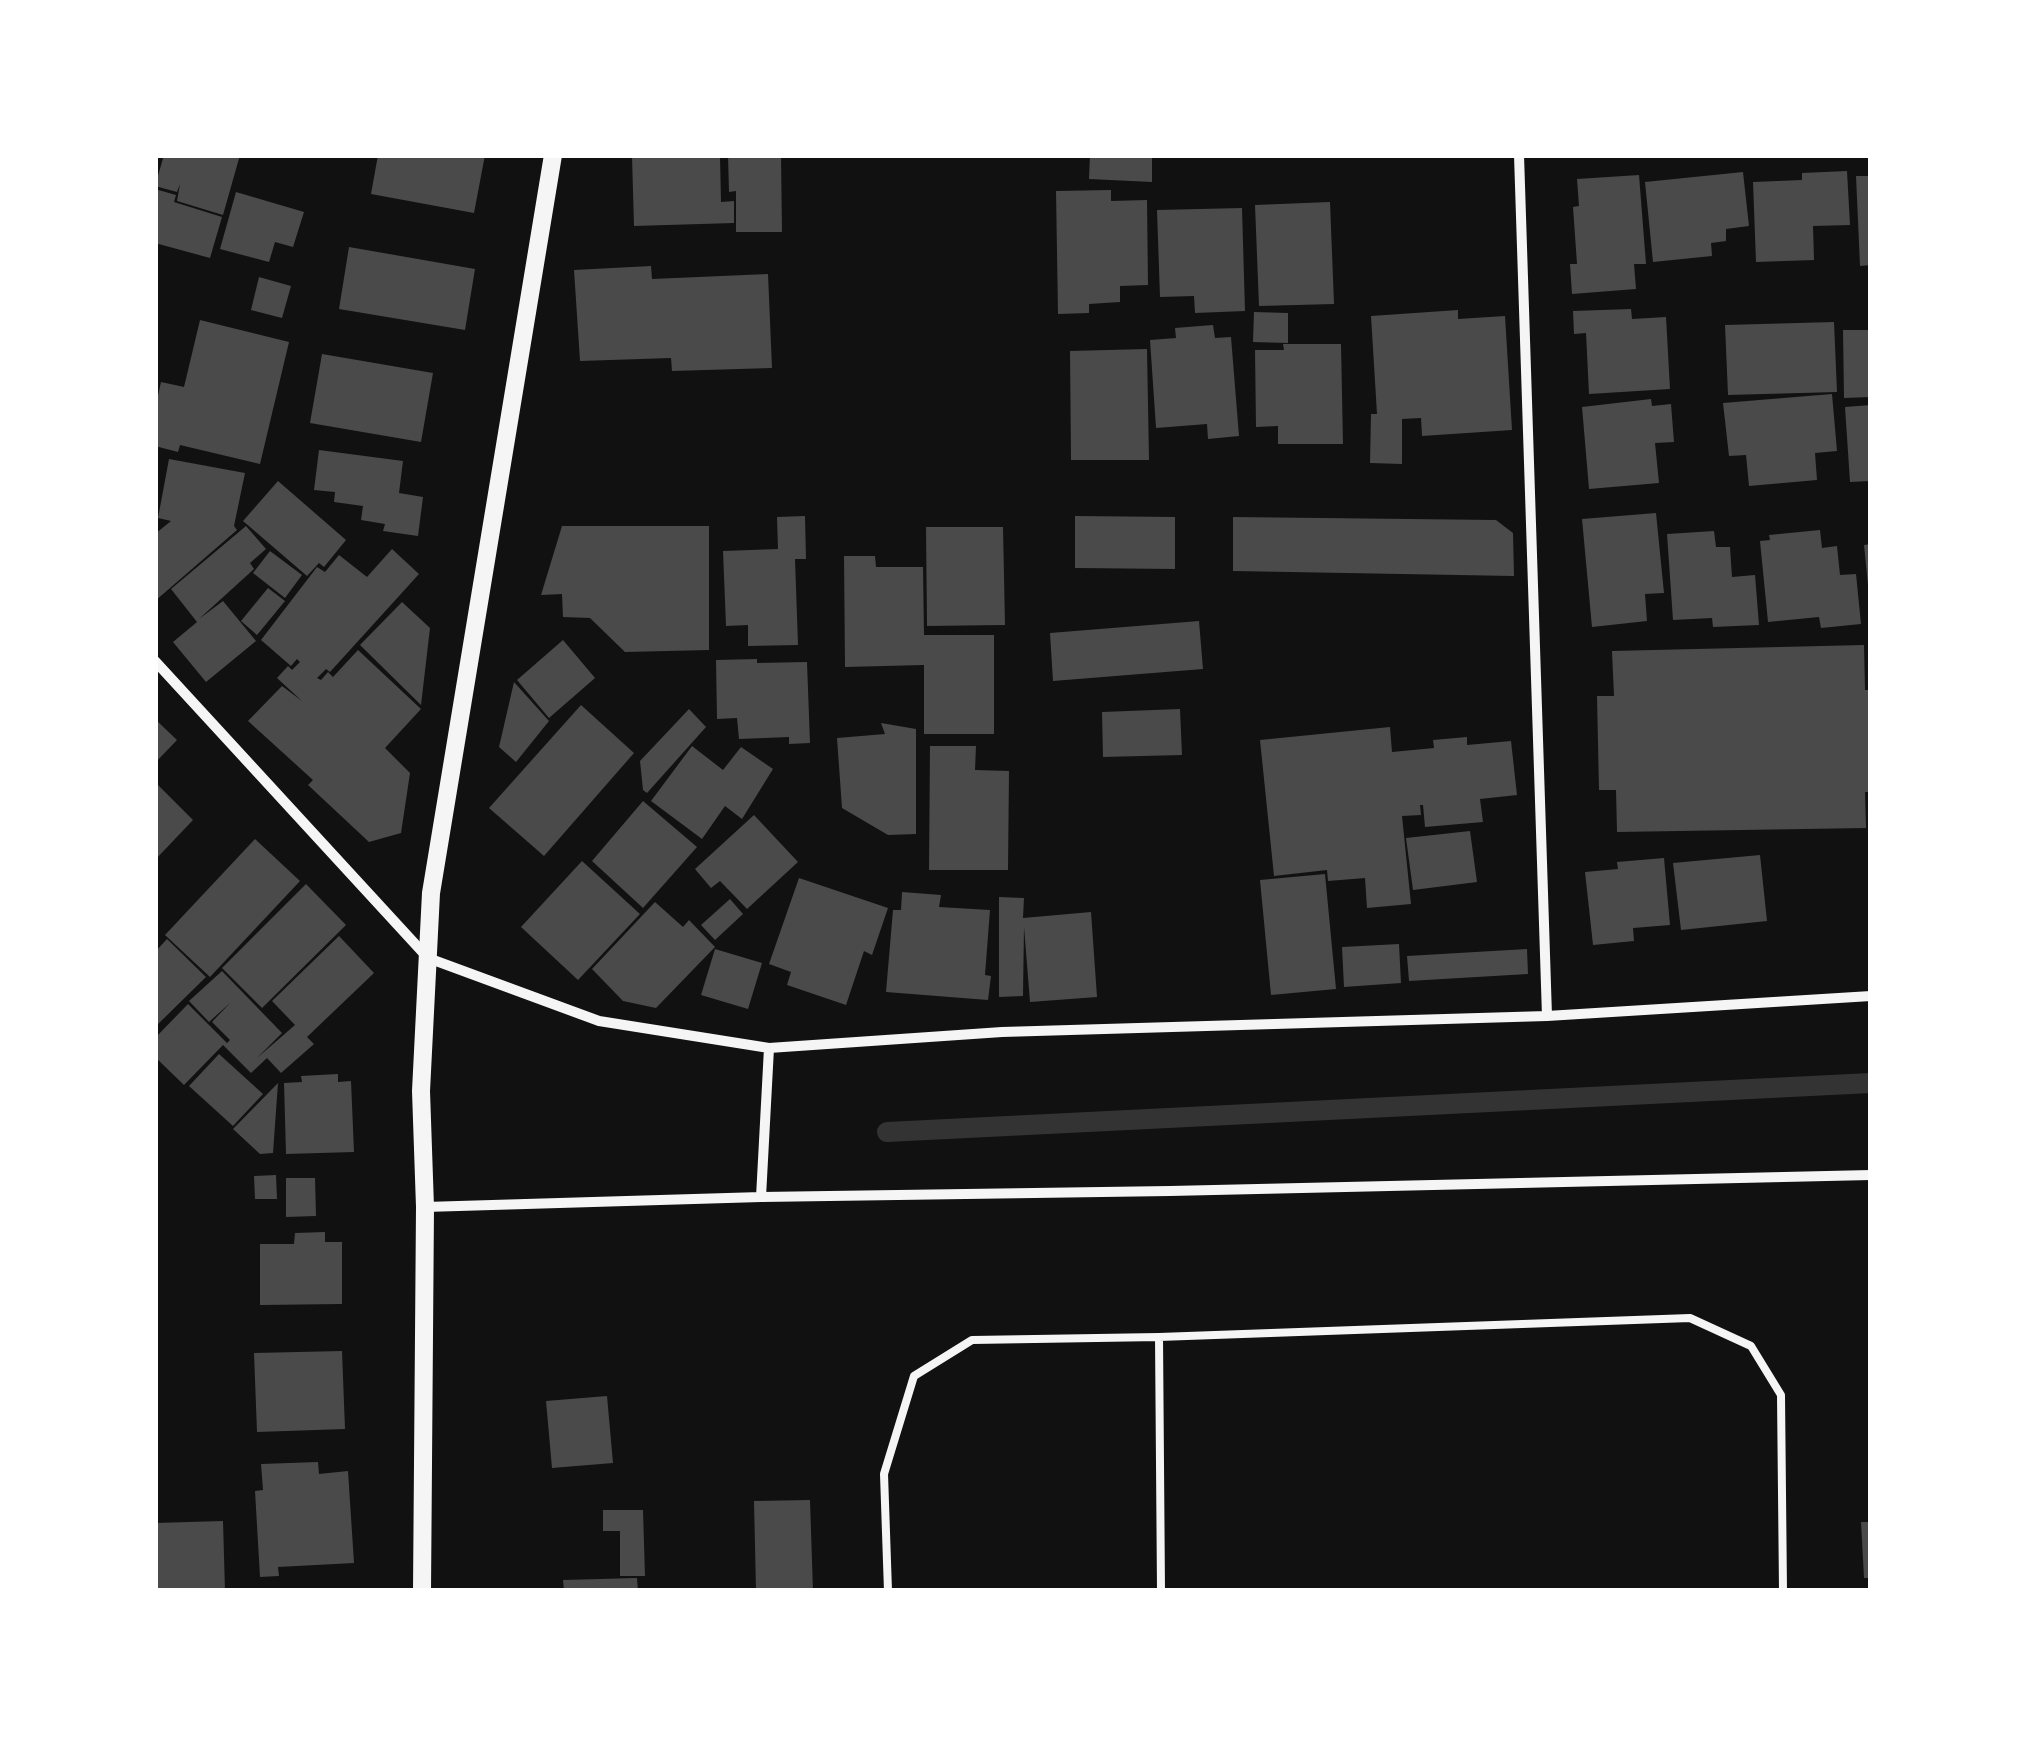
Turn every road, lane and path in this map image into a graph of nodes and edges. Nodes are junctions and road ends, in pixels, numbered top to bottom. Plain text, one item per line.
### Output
1 (554, 155) edge
2 (1519, 155) edge
3 (155, 661) edge
4 (428, 958) junction
5 (1871, 996) edge
6 (1547, 1016) junction
7 (769, 1048) junction
8 (1871, 1175) edge
9 (761, 1197) junction
10 (425, 1208) junction
11 (1158, 1337) junction
12 (422, 1591) edge
13 (888, 1591) edge
14 (1161, 1591) edge
15 (1783, 1591) edge

1 - 4 street
2 - 6 street
3 - 4 street
4 - 7 street
4 - 10 street
5 - 6 street
6 - 7 street
7 - 9 street
8 - 9 street
9 - 10 street
10 - 12 street
11 - 13 lane
11 - 14 lane
11 - 15 lane

